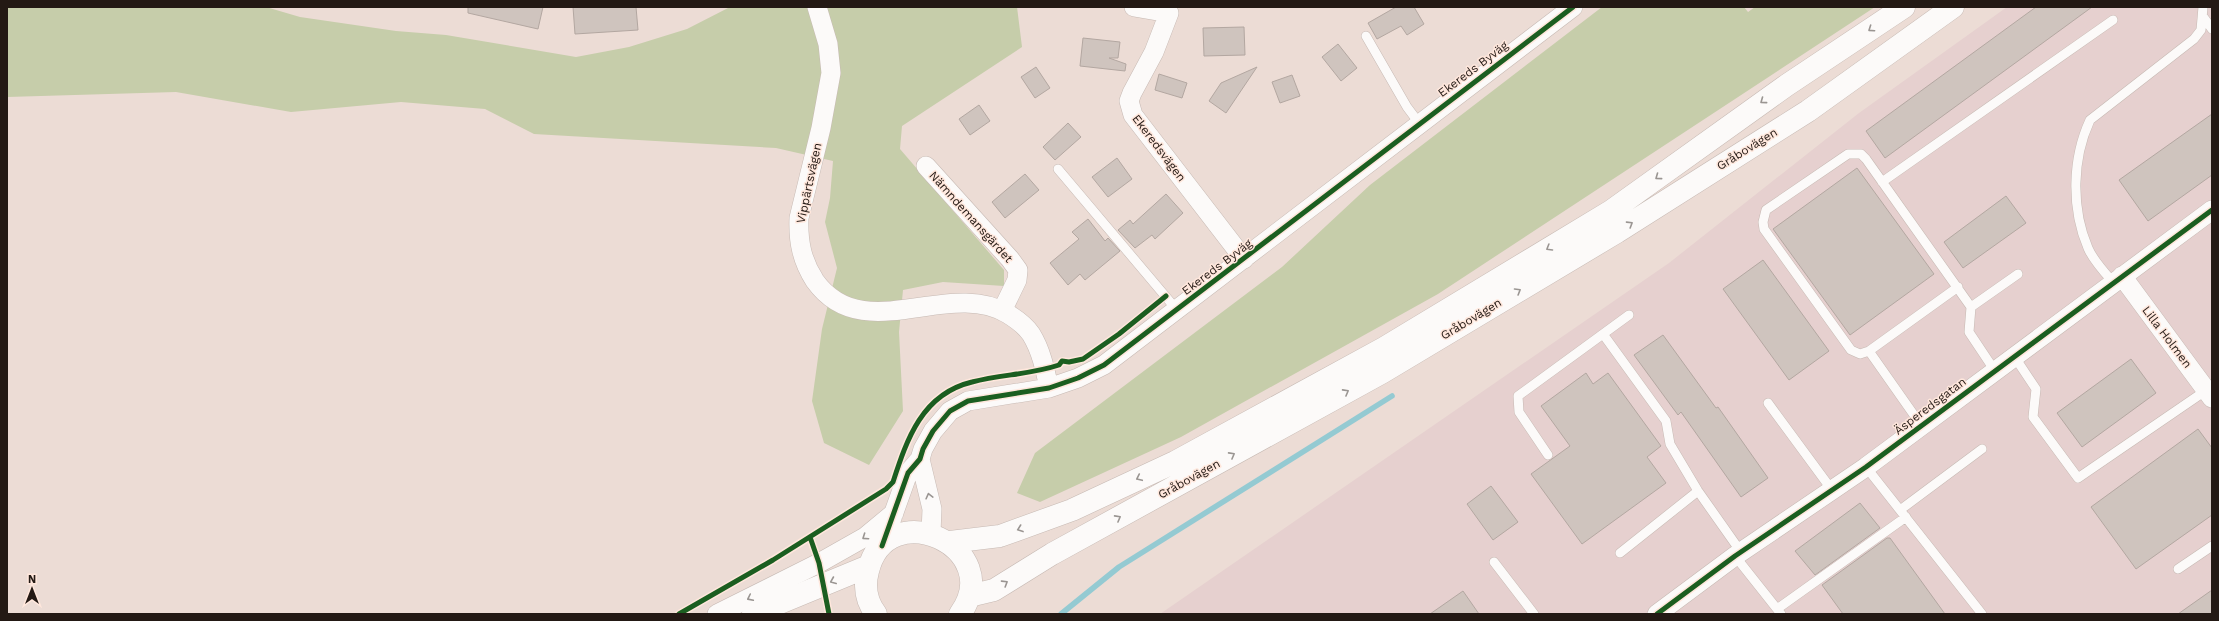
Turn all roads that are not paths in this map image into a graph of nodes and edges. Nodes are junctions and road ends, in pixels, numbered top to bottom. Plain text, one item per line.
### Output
1 (817, 7) edge
2 (1134, 7) edge
3 (1573, 7) edge
4 (1904, 7) edge
5 (1953, 7) edge
6 (2203, 7) edge
7 (1174, 10) edge
8 (1551, 13) edge
9 (2204, 18) junction
10 (2113, 20) dead end
11 (2212, 29) edge
12 (1366, 36) dead end
13 (1419, 123) junction
14 (926, 166) dead end
15 (1058, 169) dead end
16 (1882, 182) junction
17 (2212, 210) edge
18 (1244, 259) junction
19 (2018, 274) dead end
20 (2117, 279) junction
21 (1958, 287) junction
22 (1971, 306) junction
23 (1177, 310) junction
24 (1002, 311) junction
25 (1629, 315) dead end
26 (1602, 334) junction
27 (1869, 351) junction
28 (2014, 356) junction
29 (1995, 371) junction
30 (1049, 388) junction
31 (2210, 391) edge
32 (1768, 403) dead end
33 (1921, 425) junction
34 (1982, 449) dead end
35 (1548, 454) dead end
36 (920, 459) junction
37 (1866, 467) junction
38 (1832, 490) junction
39 (1698, 491) junction
40 (895, 513) junction
41 (1903, 514) junction
42 (941, 538) junction
43 (882, 546) junction
44 (2212, 546) edge
45 (1620, 553) dead end
46 (1738, 554) junction
47 (1494, 562) dead end
48 (869, 566) junction
49 (2178, 569) dead end
50 (964, 605) edge
51 (1779, 611) edge
52 (717, 614) edge
53 (753, 614) edge
54 (876, 614) edge
55 (1534, 614) edge
56 (1657, 614) edge
57 (1982, 614) edge

1 - 24 street, Vippärtsvägen
2 - 7 street, Ekeredsvägen
3 - 8 street, Ekereds Byväg
4 -> 42 main road, Gråbovägen
50 -> 5 main road, Gråbovägen
6 - 9 lane
7 - 18 street, Ekeredsvägen
8 - 13 street, Ekereds Byväg
9 - 11 lane
9 - 20 lane
10 - 16 lane
12 - 13 lane
13 - 18 street, Ekereds Byväg
14 - 24 street, Nämndemansgärdet
15 - 23 lane, Ekereds Byväg
16 - 21 lane
16 - 27 lane
17 - 20 street, Äsperedsgatan
18 - 23 street, Ekereds Byväg
19 - 22 lane
20 - 28 street, Äsperedsgatan
20 - 31 street, Lilla Holmen
21 - 22 lane
21 - 27 lane
22 - 29 lane
23 - 30 street, Ekereds Byväg
24 - 30 street, Vippärtsvägen
25 - 26 lane
26 - 35 lane
26 - 39 lane
27 - 33 lane
28 - 29 street, Äsperedsgatan
28 - 31 lane
29 - 33 street, Äsperedsgatan
30 - 36 street, Ekereds Byväg
32 - 38 lane
33 - 37 street, Äsperedsgatan
34 - 41 lane
36 - 40 street, Ekereds Byväg
42 -> 36 street
37 - 38 street, Äsperedsgatan
37 - 41 lane
38 - 46 street, Äsperedsgatan
39 - 45 lane
39 - 46 lane
40 - 43 street, Ekereds Byväg
40 -> 52 street
41 - 51 lane
41 - 57 lane
42 - 43 main road, Gråbovägen
42 - 50 main road
43 - 48 main road
44 - 49 lane
46 - 51 lane
46 - 56 street, Äsperedsgatan
47 - 55 lane
48 -> 53 main road
48 - 54 main road

